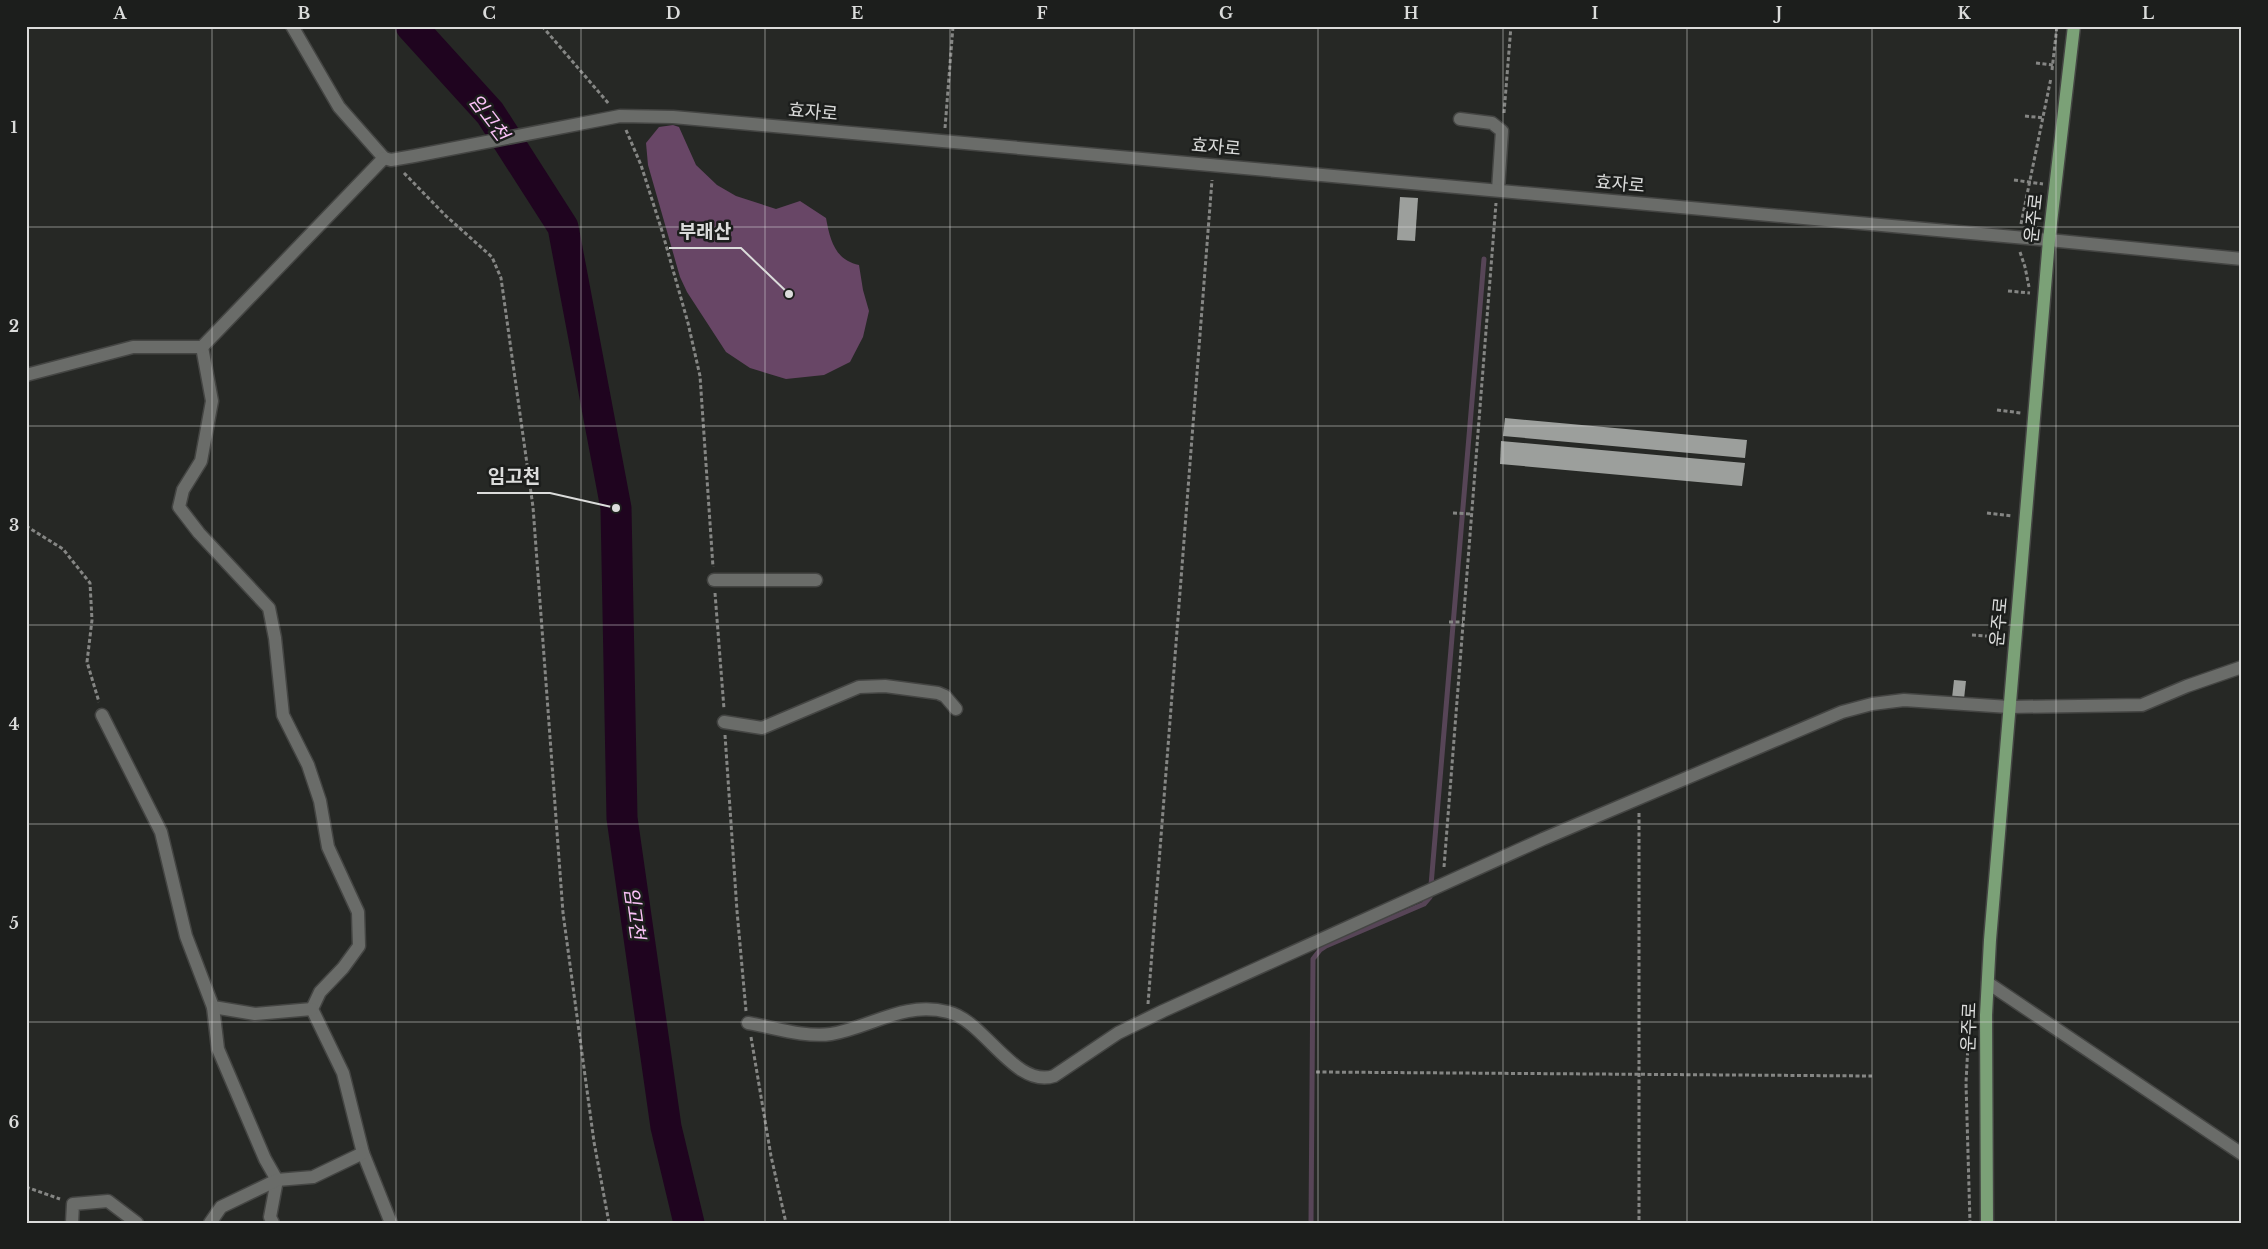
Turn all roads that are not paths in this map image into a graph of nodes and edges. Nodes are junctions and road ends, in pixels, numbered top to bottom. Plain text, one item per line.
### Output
1 (292, 26) edge
2 (2074, 26) edge
3 (1460, 119) dead end
4 (388, 159) junction
5 (1498, 190) junction
6 (2049, 240) junction
7 (2242, 259) edge
8 (202, 347) junction
9 (26, 376) edge
10 (714, 580) road end
11 (816, 580) dead end
12 (2242, 667) edge
13 (2009, 707) junction
14 (956, 709) dead end
15 (102, 715) road end
16 (724, 722) road end
17 (1988, 983) junction
18 (213, 1007) junction
19 (312, 1009) junction
20 (748, 1023) road end
21 (363, 1153) junction
22 (2242, 1154) edge
23 (277, 1180) junction
24 (72, 1223) edge
25 (137, 1223) edge
26 (210, 1223) edge
27 (273, 1223) edge
28 (391, 1223) edge
29 (1987, 1223) edge

1 - 4 street
2 - 6 main road, 운주로
3 - 5 street
4 - 5 street, 효자로
4 - 8 street
5 - 6 street, 효자로
6 - 7 street, 효자로
6 - 13 main road, 운주로
8 - 9 street
8 - 19 street
10 - 11 street
12 - 13 street
13 - 17 main road, 운주로
13 - 20 street
14 - 16 street
15 - 18 street
17 - 22 street
17 - 29 main road, 운주로
18 - 19 street
18 - 23 street
19 - 21 street
21 - 23 street
21 - 28 street
23 - 26 street
23 - 27 street
24 - 25 street

